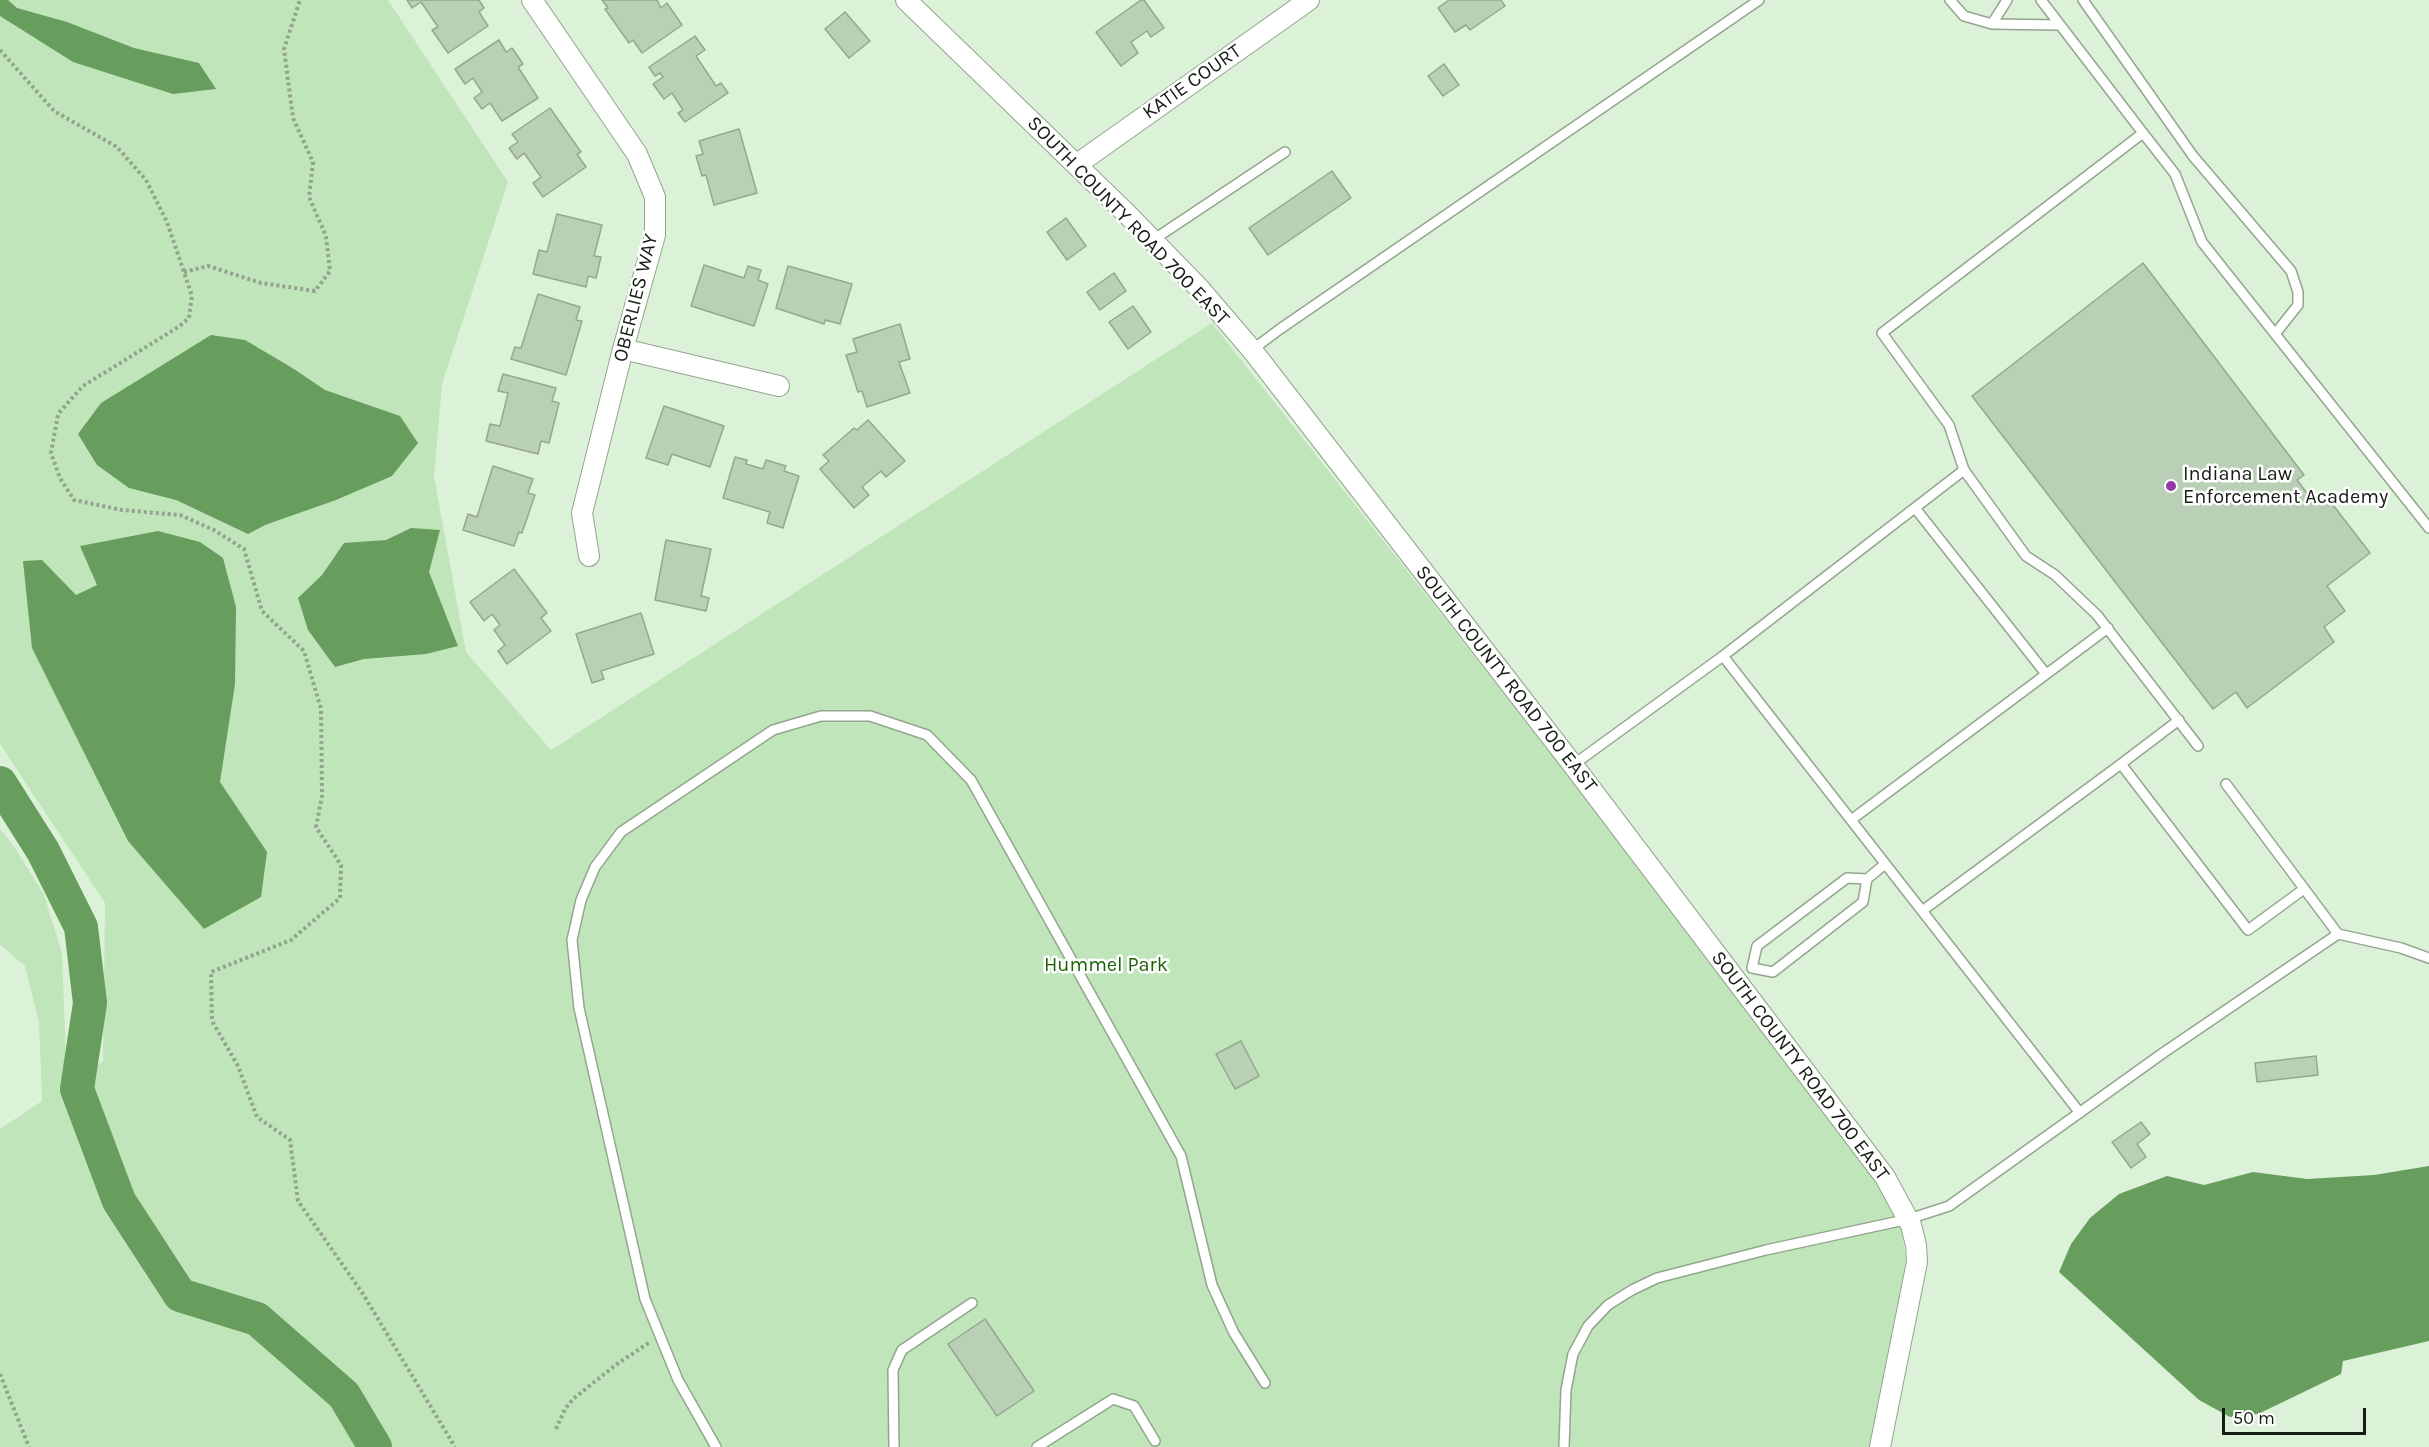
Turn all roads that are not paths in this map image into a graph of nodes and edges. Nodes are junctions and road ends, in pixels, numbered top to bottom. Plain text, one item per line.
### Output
1 (532, 0) edge
2 (906, 0) edge
3 (1309, 0) edge
4 (1759, 0) edge
5 (1950, 0) edge
6 (2007, 0) edge
7 (2042, 0) edge
8 (2083, 0) edge
9 (1992, 24) junction
10 (2060, 25) junction
11 (2144, 133) junction
12 (1285, 152) dead end
13 (1076, 165) junction
14 (1153, 240) junction
15 (2275, 334) junction
16 (623, 349) junction
17 (1252, 350) junction
18 (779, 386) dead end
19 (1964, 470) junction
20 (1915, 508) junction
21 (2429, 528) edge
22 (590, 556) dead end
23 (2108, 628) junction
24 (1724, 656) junction
25 (2046, 674) junction
26 (2179, 720) junction
27 (2198, 746) dead end
28 (2121, 764) junction
29 (1573, 765) junction
30 (2226, 784) dead end
31 (1851, 820) junction
32 (1885, 864) junction
33 (1867, 879) junction
34 (2304, 889) junction
35 (1923, 911) junction
36 (2338, 934) junction
37 (2429, 958) edge
38 (1752, 968) junction
39 (1736, 981) junction
40 (2080, 1113) junction
41 (1909, 1219) junction
42 (972, 1303) dead end
43 (1265, 1383) dead end
44 (1155, 1441) dead end
45 (716, 1447) edge
46 (894, 1447) edge
47 (1037, 1447) edge
48 (1564, 1447) edge
49 (1880, 1447) edge

1 - 16 street, OBERLIES WAY
2 - 13 street, SOUTH COUNTY ROAD 700 EAST
3 - 13 street, KATIE COURT
4 - 17 lane
5 - 9 lane
6 - 9 lane
7 - 10 lane
8 - 15 lane
9 - 10 lane
10 - 11 lane
11 - 15 lane
11 - 19 lane
12 - 14 lane
13 - 14 street, SOUTH COUNTY ROAD 700 EAST
14 - 17 street, SOUTH COUNTY ROAD 700 EAST
15 - 21 lane
16 - 18 street
16 - 22 street, OBERLIES WAY
17 - 29 street, SOUTH COUNTY ROAD 700 EAST
19 - 20 lane
19 - 23 lane
20 - 24 lane
20 - 25 lane
23 - 25 lane
23 - 26 lane
24 - 29 lane
24 - 31 lane
25 - 31 lane
26 - 27 lane
26 - 28 lane
28 - 34 lane
28 - 35 lane
29 - 39 street, SOUTH COUNTY ROAD 700 EAST
30 - 34 lane
31 - 32 lane
32 - 33 lane
32 - 35 lane
33 - 38 lane
33 - 38 lane
34 - 36 lane
35 - 40 lane
36 - 37 lane
36 - 40 lane
38 - 39 lane
39 - 41 street, SOUTH COUNTY ROAD 700 EAST
40 - 41 lane
41 - 48 lane
41 - 49 street, SOUTH COUNTY ROAD 700 EAST
42 - 46 lane
43 - 45 lane
44 - 47 lane

